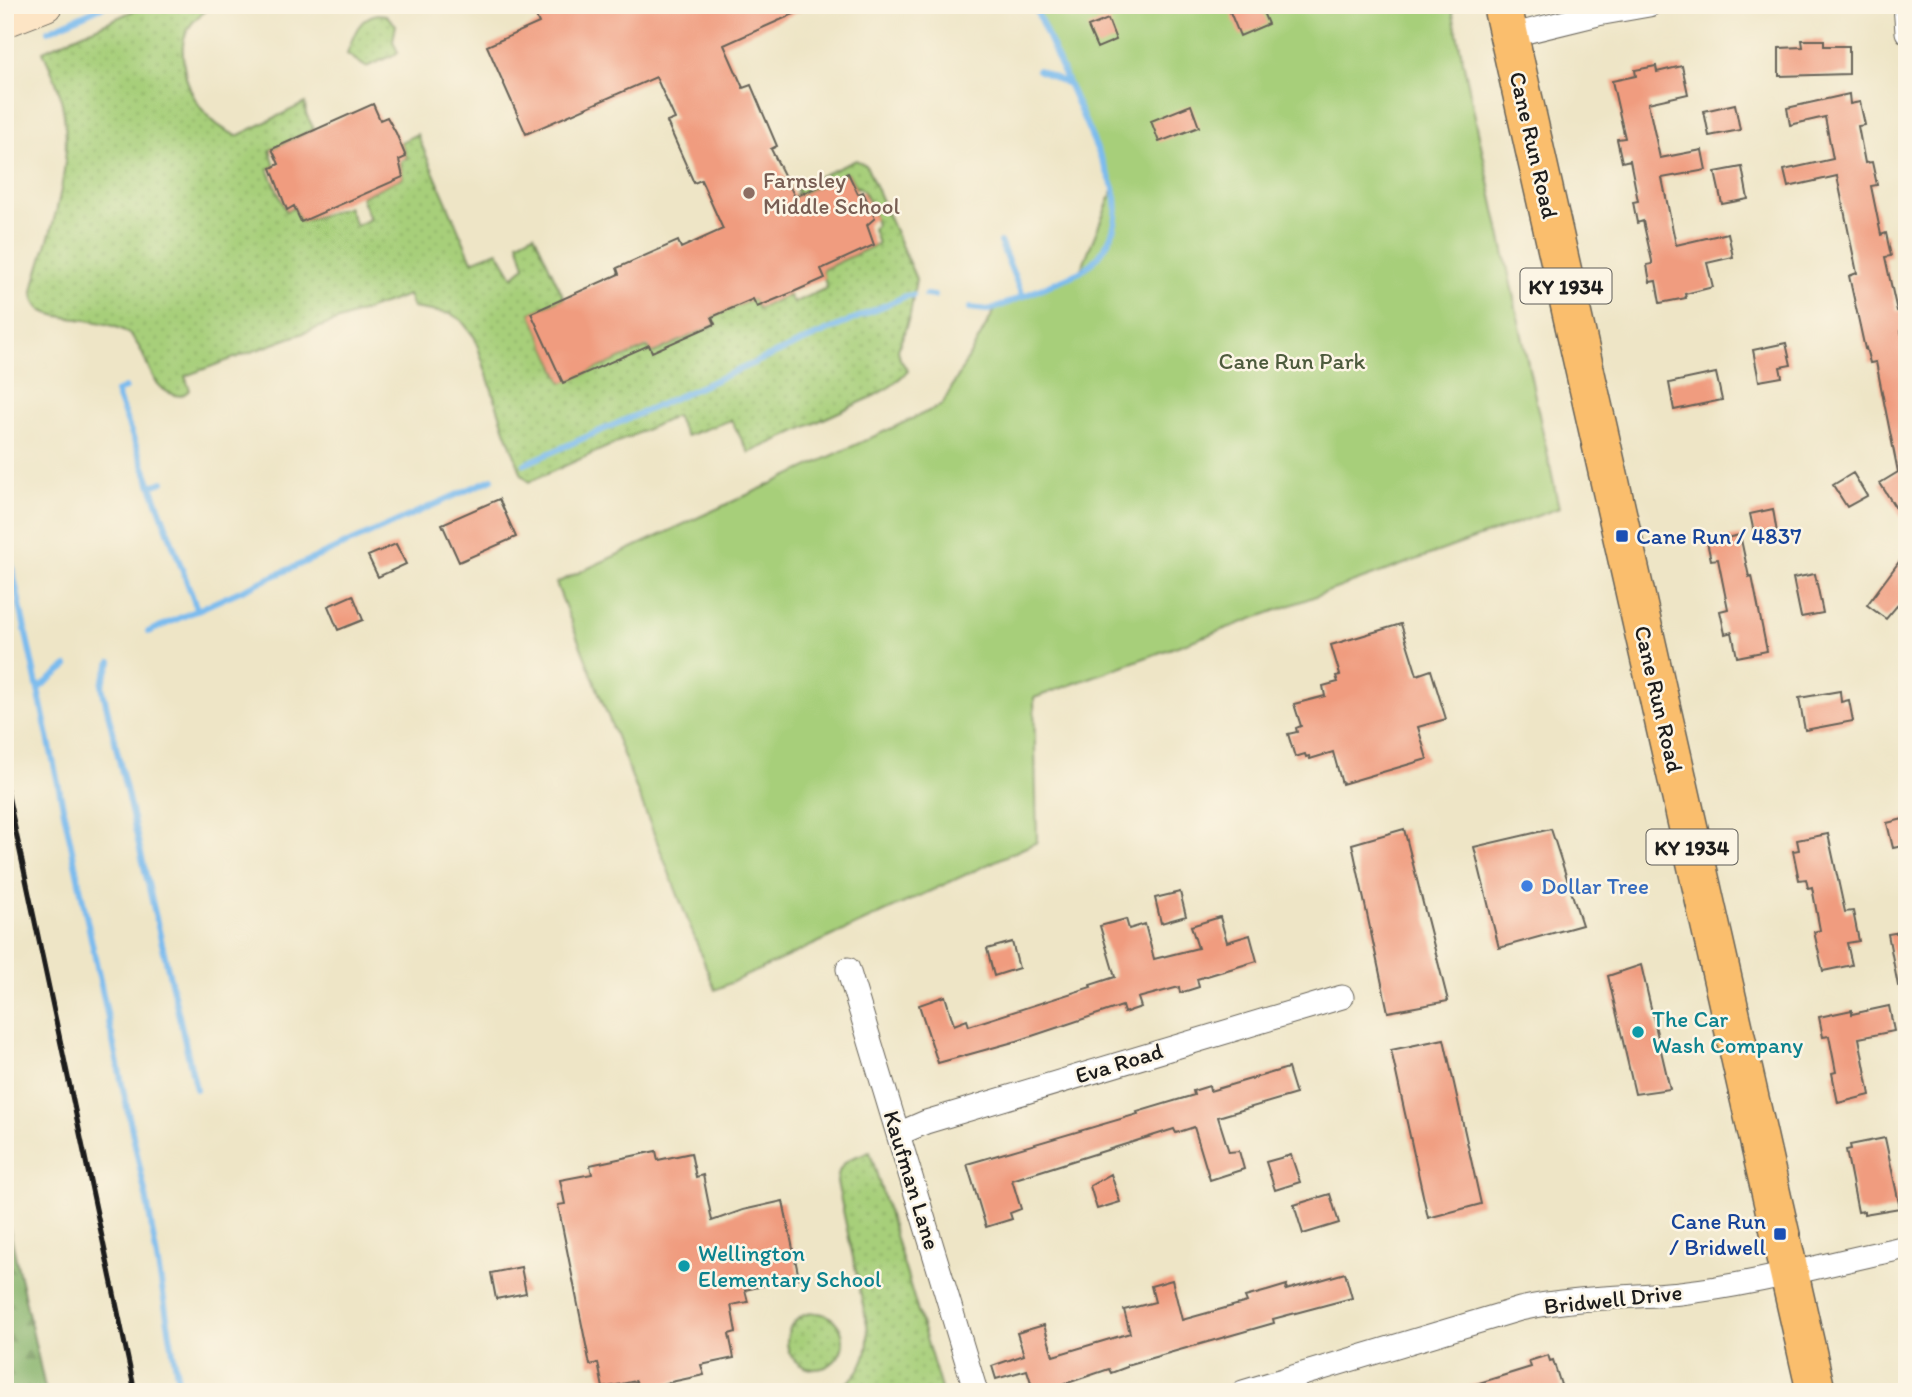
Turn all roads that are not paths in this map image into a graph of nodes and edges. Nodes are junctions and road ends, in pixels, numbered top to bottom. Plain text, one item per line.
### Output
1 (46, 5) edge
2 (1649, 5) edge
3 (1905, 5) edge
4 (1506, 20) edge
5 (5, 21) edge
6 (1907, 32) edge
7 (848, 969) dead end
8 (1342, 997) dead end
9 (898, 1134) junction
10 (1907, 1247) edge
11 (1788, 1273) junction
12 (976, 1392) edge
13 (1242, 1392) edge
14 (1816, 1392) edge

1 - 5 street
2 - 4 street
3 - 6 street
4 - 11 highway, Cane Run Road / KY 1934
7 - 9 street, Kaufman Lane
8 - 9 street, Eva Road
9 - 12 street, Kaufman Lane
10 - 11 street, Bridwell Drive
11 - 13 street, Bridwell Drive
11 - 14 highway, Cane Run Road / KY 1934

